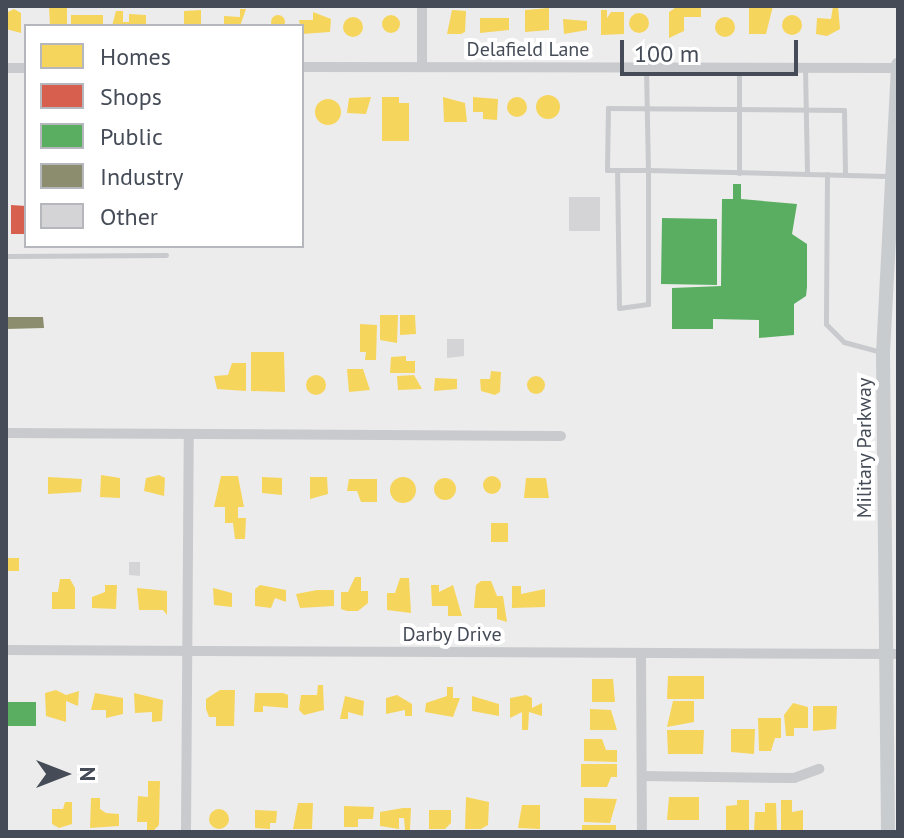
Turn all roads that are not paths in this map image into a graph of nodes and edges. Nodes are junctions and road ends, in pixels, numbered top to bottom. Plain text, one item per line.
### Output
1 (422, 6) edge
2 (304, 67) edge
3 (422, 67) junction
4 (646, 67) junction
5 (739, 67) junction
6 (805, 67) junction
7 (898, 67) edge
8 (646, 108) junction
9 (739, 109) junction
10 (806, 109) junction
11 (617, 170) junction
12 (648, 170) junction
13 (739, 173) junction
14 (807, 174) junction
15 (827, 174) junction
16 (845, 175) junction
17 (888, 176) junction
18 (166, 255) dead end
19 (6, 256) edge
20 (883, 353) junction
21 (6, 433) edge
22 (189, 434) junction
23 (561, 436) dead end
24 (6, 650) edge
25 (188, 651) junction
26 (641, 653) junction
27 (892, 654) edge
28 (819, 769) dead end
29 (642, 776) junction
30 (186, 832) edge
31 (642, 832) edge
32 (888, 832) edge

1 - 3 street
2 - 3 street, Delafield Lane
3 - 4 street, Delafield Lane
4 - 5 street, Delafield Lane
4 - 8 lane
5 - 6 street, Delafield Lane
5 - 9 lane
6 - 7 street, Delafield Lane
6 - 10 lane
7 - 17 main road, Military Parkway
8 - 9 lane
8 - 11 lane
8 - 12 lane
9 - 10 lane
9 - 13 lane
10 - 14 lane
10 - 16 lane
11 - 12 lane
11 - 12 lane
12 - 13 lane
13 - 14 lane
14 - 15 lane
15 - 16 lane
15 - 20 lane
16 - 17 lane
17 - 20 main road, Military Parkway
18 - 19 lane
20 - 27 main road, Military Parkway
21 - 22 street
22 - 23 street
22 - 25 street
24 - 25 street, Darby Drive
25 - 26 street, Darby Drive
25 - 30 street
26 - 27 street, Darby Drive
26 - 29 street
27 - 32 main road, Military Parkway
28 - 29 street
29 - 31 street

